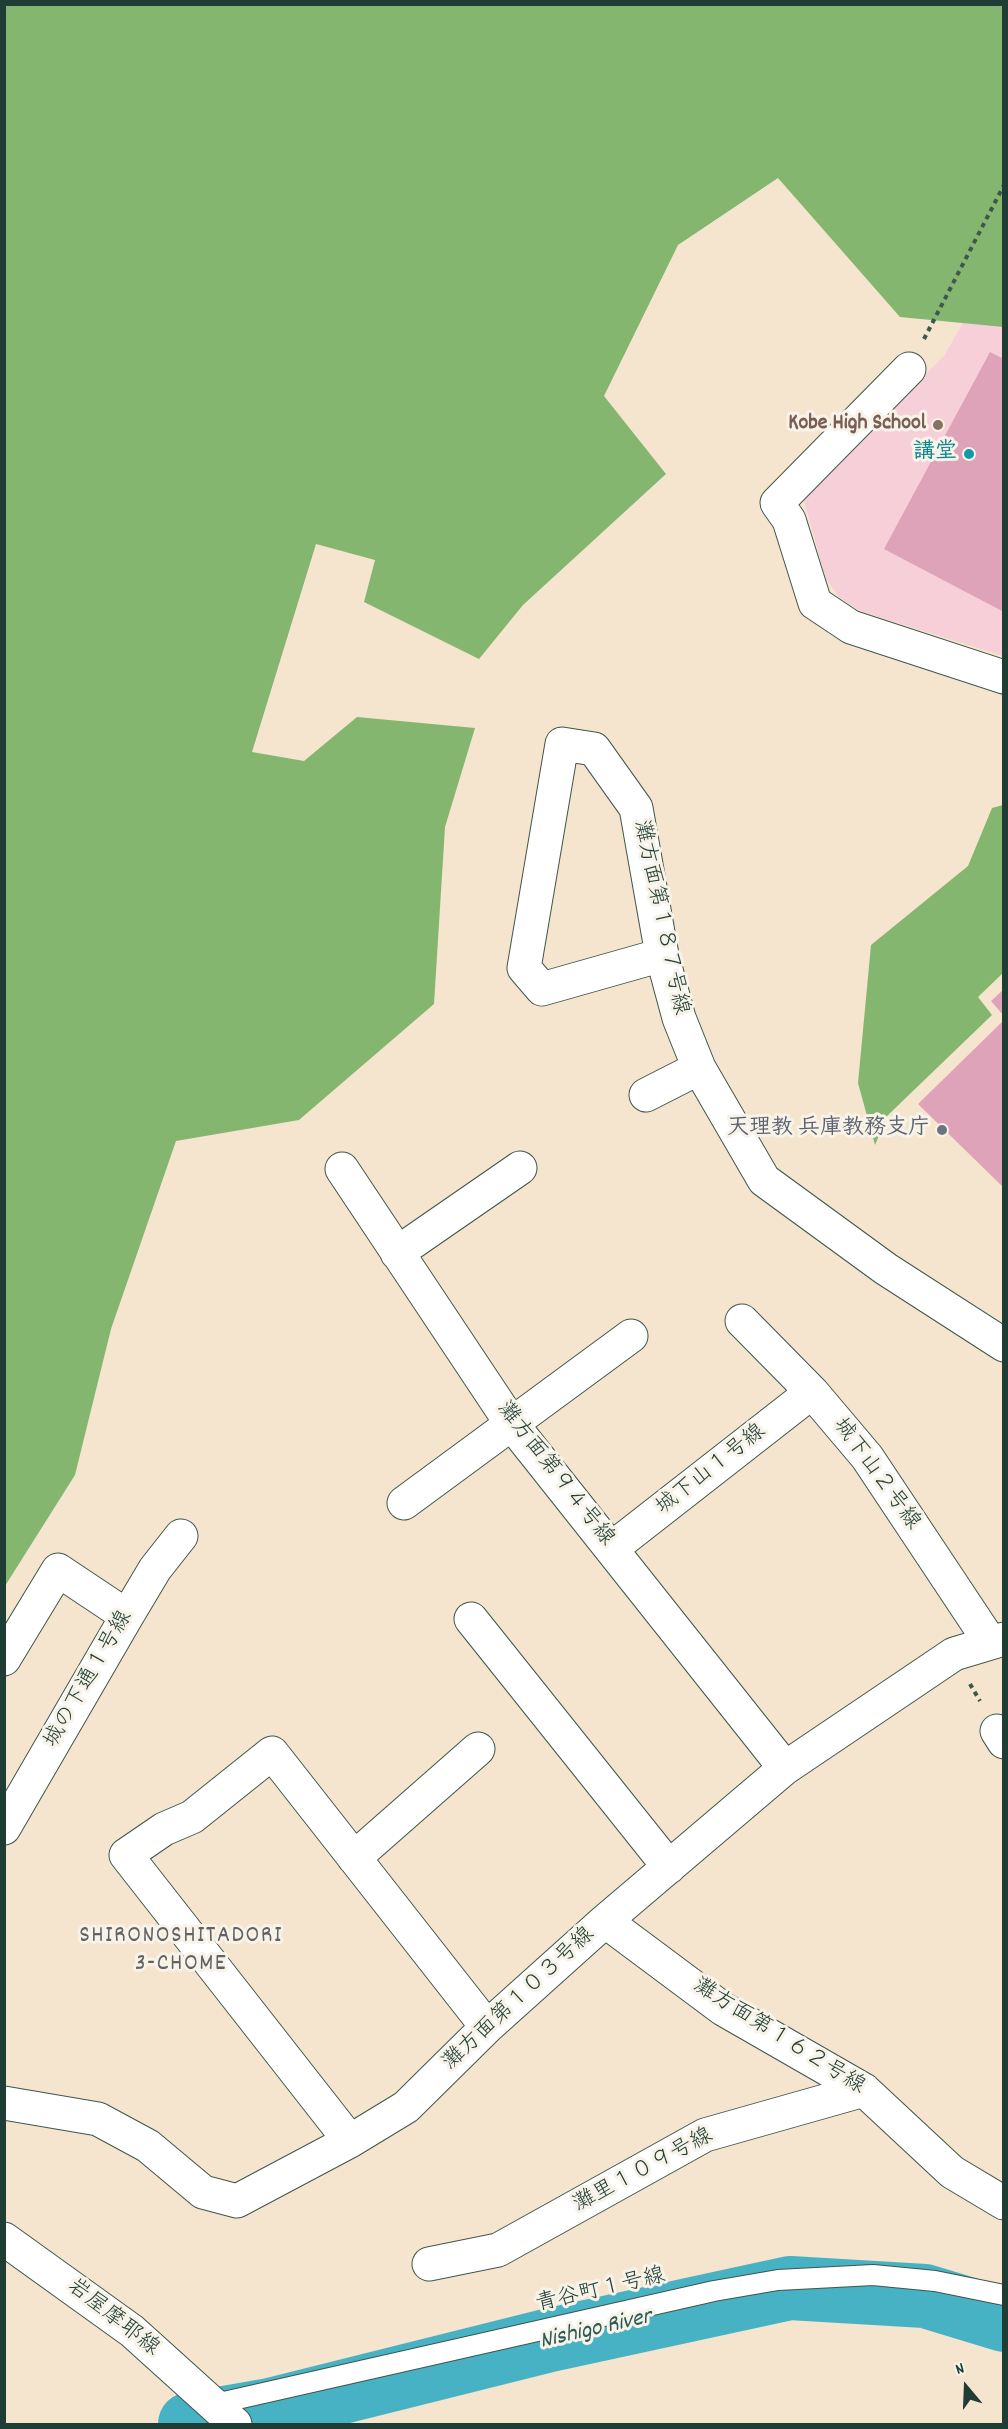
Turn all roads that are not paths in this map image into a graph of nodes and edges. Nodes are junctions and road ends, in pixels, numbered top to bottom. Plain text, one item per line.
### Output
1 (909, 369) road end
2 (1004, 676) edge
3 (662, 955) junction
4 (699, 1068) junction
5 (646, 1095) dead end
6 (520, 1168) dead end
7 (342, 1169) dead end
8 (397, 1253) junction
9 (742, 1321) dead end
10 (631, 1336) dead end
11 (1004, 1346) edge
12 (812, 1392) junction
13 (511, 1423) junction
14 (404, 1503) dead end
15 (181, 1536) dead end
16 (611, 1549) junction
17 (127, 1616) junction
18 (471, 1619) dead end
19 (997, 1641) edge
20 (4, 1659) edge
21 (478, 1749) dead end
22 (785, 1768) junction
23 (4, 1828) edge
24 (354, 1858) junction
25 (669, 1867) junction
26 (605, 1921) junction
27 (487, 2027) junction
28 (864, 2090) junction
29 (4, 2103) edge
30 (350, 2141) junction
31 (1004, 2203) edge
32 (4, 2239) edge
33 (429, 2264) dead end
34 (1004, 2295) edge
35 (225, 2414) edge

1 - 2 street
3 - 3 street, 灘方面第１８７号線
3 - 4 street, 灘方面第１８７号線
4 - 5 street
4 - 11 street, 灘方面第１８７号線
6 - 8 street
7 - 8 street, 灘方面第９４号線
8 - 13 street, 灘方面第９４号線
9 - 12 street, 城下山２号線
10 - 13 street
12 - 16 street, 城下山１号線
12 - 19 street, 城下山２号線
13 - 14 street
13 - 16 street, 灘方面第９４号線
15 - 17 street, 城の下通１号線
16 - 22 street, 灘方面第９４号線
17 - 20 street
17 - 23 street, 城の下通１号線
18 - 25 street
19 - 22 street, 灘方面第１０３号線
21 - 24 street
22 - 25 street, 灘方面第１０３号線
24 - 27 street
24 - 30 street
25 - 26 street, 灘方面第１０３号線
26 - 27 street, 灘方面第１０３号線
26 - 28 street, 灘方面第１６２号線
27 - 30 street, 灘方面第１０３号線
28 - 31 street, 灘方面第１６２号線
28 - 33 street, 灘里１０９号線
29 - 30 street, 灘方面第１０３号線
32 - 35 street, 岩屋摩耶線
34 - 35 lane, 青谷町１号線

